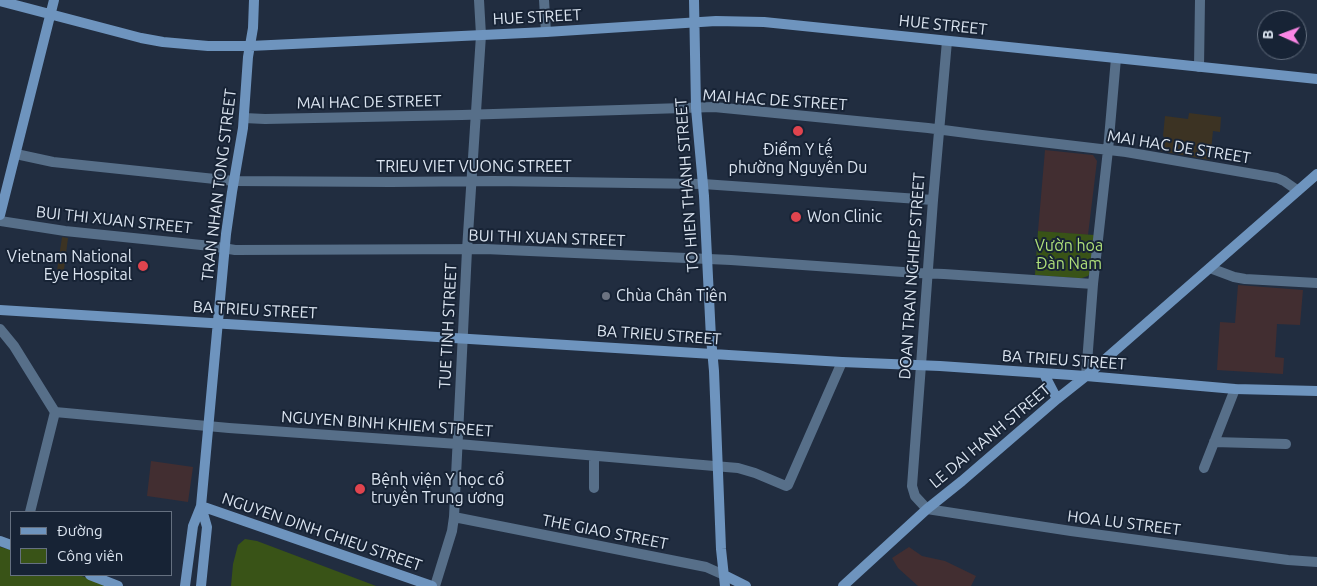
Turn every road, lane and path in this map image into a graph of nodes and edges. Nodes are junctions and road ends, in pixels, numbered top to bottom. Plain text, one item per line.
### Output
1 (54, 0) edge
2 (254, 0) edge
3 (479, 0) edge
4 (544, 0) edge
5 (694, 0) edge
6 (1200, 0) edge
7 (0, 1) edge
8 (51, 14) junction
9 (694, 21) junction
10 (546, 32) junction
11 (481, 35) junction
12 (947, 41) junction
13 (250, 46) junction
14 (1116, 58) junction
15 (1199, 67) junction
16 (1317, 74) edge
17 (1306, 78) junction
18 (1317, 79) edge
19 (696, 108) junction
20 (476, 114) junction
21 (244, 118) junction
22 (939, 130) junction
23 (1108, 150) junction
24 (16, 154) junction
25 (1317, 174) edge
26 (234, 181) junction
27 (472, 182) junction
28 (703, 184) junction
29 (1297, 190) junction
30 (933, 200) junction
31 (0, 215) edge
32 (0, 221) edge
33 (225, 248) junction
34 (467, 250) junction
35 (707, 259) junction
36 (1210, 268) junction
37 (927, 274) junction
38 (1317, 283) edge
39 (1093, 284) junction
40 (0, 310) edge
41 (218, 323) junction
42 (0, 329) edge
43 (463, 338) junction
44 (712, 353) junction
45 (842, 362) junction
46 (921, 365) junction
47 (1044, 374) junction
48 (1086, 376) junction
49 (1235, 389) junction
50 (1317, 391) edge
51 (1057, 399) junction
52 (55, 412) junction
53 (208, 426) junction
54 (1214, 442) junction
55 (458, 444) junction
56 (1286, 444) dead end
57 (594, 456) junction
58 (717, 466) junction
59 (1204, 468) dead end
60 (594, 488) dead end
61 (201, 506) junction
62 (927, 509) junction
63 (30, 511) edge
64 (454, 517) junction
65 (1317, 562) edge
66 (93, 576) edge
67 (725, 581) edge
68 (118, 586) edge
69 (185, 586) edge
70 (201, 586) edge
71 (433, 586) edge
72 (746, 586) edge
73 (843, 586) edge

1 - 8 main road
2 - 13 main road, TRAN NHAN TONG STREET
3 - 11 street, TUE TINH STREET
4 - 10 street
5 - 9 main road, TO HIEN THANH STREET
6 - 15 street
7 - 8 main road, HUE STREET
8 - 13 main road, HUE STREET
8 - 24 main road
9 - 10 main road, HUE STREET
9 - 12 main road, HUE STREET
9 - 19 main road, TO HIEN THANH STREET
10 - 11 main road, HUE STREET
11 - 13 main road, HUE STREET
11 - 20 street, TUE TINH STREET
12 - 14 main road, HUE STREET
12 - 22 street, DOAN TRAN NGHIEP STREET
13 - 21 main road, TRAN NHAN TONG STREET
14 - 15 main road, HUE STREET
14 - 23 street
15 - 17 main road, HUE STREET
16 - 17 main road
17 - 18 main road, HUE STREET
19 - 20 street, MAI HAC DE STREET
19 - 22 street, MAI HAC DE STREET
19 - 28 main road, TO HIEN THANH STREET
20 - 21 street, MAI HAC DE STREET
20 - 27 street, TUE TINH STREET
21 - 26 main road, TRAN NHAN TONG STREET
22 - 23 street, MAI HAC DE STREET
22 - 30 street, DOAN TRAN NGHIEP STREET
23 - 29 street, MAI HAC DE STREET
23 - 39 street
24 - 26 street, TRIEU VIET VUONG STREET
24 - 31 main road
25 - 29 main road, LE DAI HANH STREET
26 - 27 street, TRIEU VIET VUONG STREET
26 - 33 main road, TRAN NHAN TONG STREET
27 - 28 street, TRIEU VIET VUONG STREET
27 - 34 street, TUE TINH STREET
28 - 30 street, TRIEU VIET VUONG STREET
28 - 35 main road, TO HIEN THANH STREET
29 - 36 main road, LE DAI HANH STREET
30 - 37 street, DOAN TRAN NGHIEP STREET
32 - 33 street, BUI THI XUAN STREET
33 - 34 street, BUI THI XUAN STREET
33 - 41 main road, TRAN NHAN TONG STREET
34 - 35 street, BUI THI XUAN STREET
34 - 43 street, TUE TINH STREET
35 - 37 street, BUI THI XUAN STREET
35 - 44 main road, TO HIEN THANH STREET
36 - 38 street
36 - 48 main road, LE DAI HANH STREET
37 - 39 street, BUI THI XUAN STREET
37 - 46 street, DOAN TRAN NGHIEP STREET
39 - 48 street
40 - 41 main road, BA TRIEU STREET
41 - 43 main road, BA TRIEU STREET
41 - 53 main road, TRAN NHAN TONG STREET
42 - 52 street
43 - 44 main road, BA TRIEU STREET
43 - 55 street, TUE TINH STREET
44 - 45 main road, BA TRIEU STREET
44 - 58 main road, TO HIEN THANH STREET
45 - 46 main road, BA TRIEU STREET
45 - 58 street, NGUYEN BINH KHIEM STREET
46 - 47 main road, BA TRIEU STREET
46 - 62 street, DOAN TRAN NGHIEP STREET
47 - 48 main road, BA TRIEU STREET
47 - 51 main road
48 - 49 main road, BA TRIEU STREET
48 - 51 main road, LE DAI HANH STREET
49 - 50 main road, BA TRIEU STREET
49 - 54 street
51 - 62 main road, LE DAI HANH STREET
52 - 53 street, NGUYEN BINH KHIEM STREET
52 - 63 street
53 - 55 street, NGUYEN BINH KHIEM STREET
53 - 61 main road, TRAN NHAN TONG STREET
54 - 56 street
54 - 59 street
55 - 57 street, NGUYEN BINH KHIEM STREET
55 - 64 street, TUE TINH STREET
57 - 58 street, NGUYEN BINH KHIEM STREET
57 - 60 street
58 - 67 main road, TO HIEN THANH STREET
61 - 69 main road, TRAN NHAN TONG STREET
61 - 70 main road, TRAN NHAN TONG STREET
61 - 71 main road, NGUYEN DINH CHIEU STREET
62 - 65 street, HOA LU STREET
62 - 73 main road, LE DAI HANH STREET
64 - 67 street, THE GIAO STREET
64 - 71 street, TUE TINH STREET
66 - 68 main road
67 - 72 main road, THE GIAO STREET

